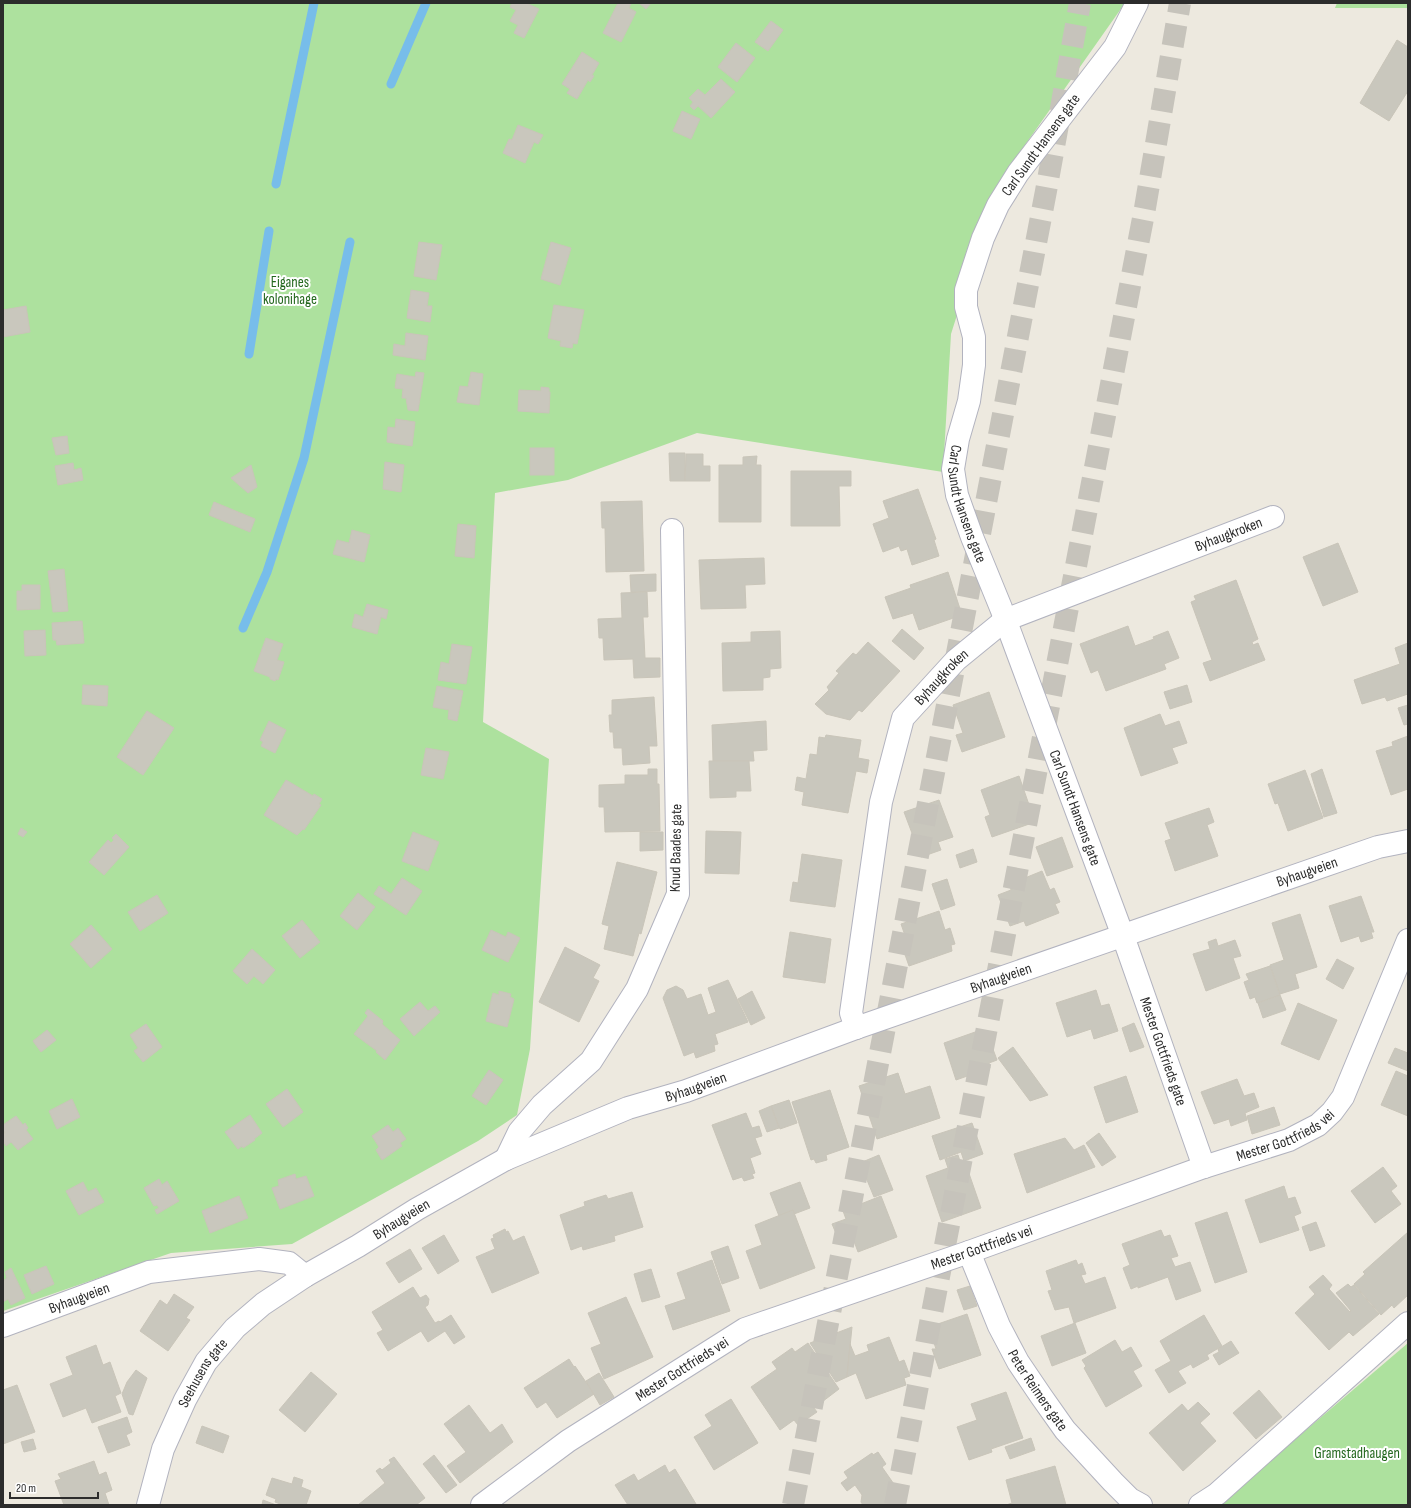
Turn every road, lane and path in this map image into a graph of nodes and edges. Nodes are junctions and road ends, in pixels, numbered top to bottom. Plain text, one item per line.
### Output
1 (1137, 3) edge
2 (1273, 517) dead end
3 (672, 530) dead end
4 (1006, 620) junction
5 (1408, 841) edge
6 (1124, 936) junction
7 (1408, 940) edge
8 (856, 1028) junction
9 (506, 1159) junction
10 (1204, 1166) junction
11 (970, 1252) junction
12 (305, 1276) junction
13 (1408, 1323) edge
14 (3, 1326) edge
15 (506, 1495) edge
16 (148, 1505) edge
17 (482, 1505) edge
18 (1141, 1505) edge
19 (1200, 1505) edge

1 - 4 street, Carl Sundt Hansens gate
2 - 4 street, Byhaugkroken
3 - 9 street, Knud Baades gate
4 - 6 street, Carl Sundt Hansens gate
4 - 8 street, Byhaugkroken
5 - 6 street, Byhaugveien
6 - 8 street, Byhaugveien
6 - 10 street, Mester Gottfrieds gate
7 - 10 street, Mester Gottfrieds vei
8 - 9 street, Byhaugveien
9 - 12 street, Byhaugveien
10 - 11 street, Mester Gottfrieds vei
11 - 15 street, Mester Gottfrieds vei
11 - 18 street, Peter Reimers gate
12 - 14 street, Byhaugveien
12 - 16 street, Seehusens gate
13 - 19 street
15 - 17 street, Mester Gottfrieds vei

